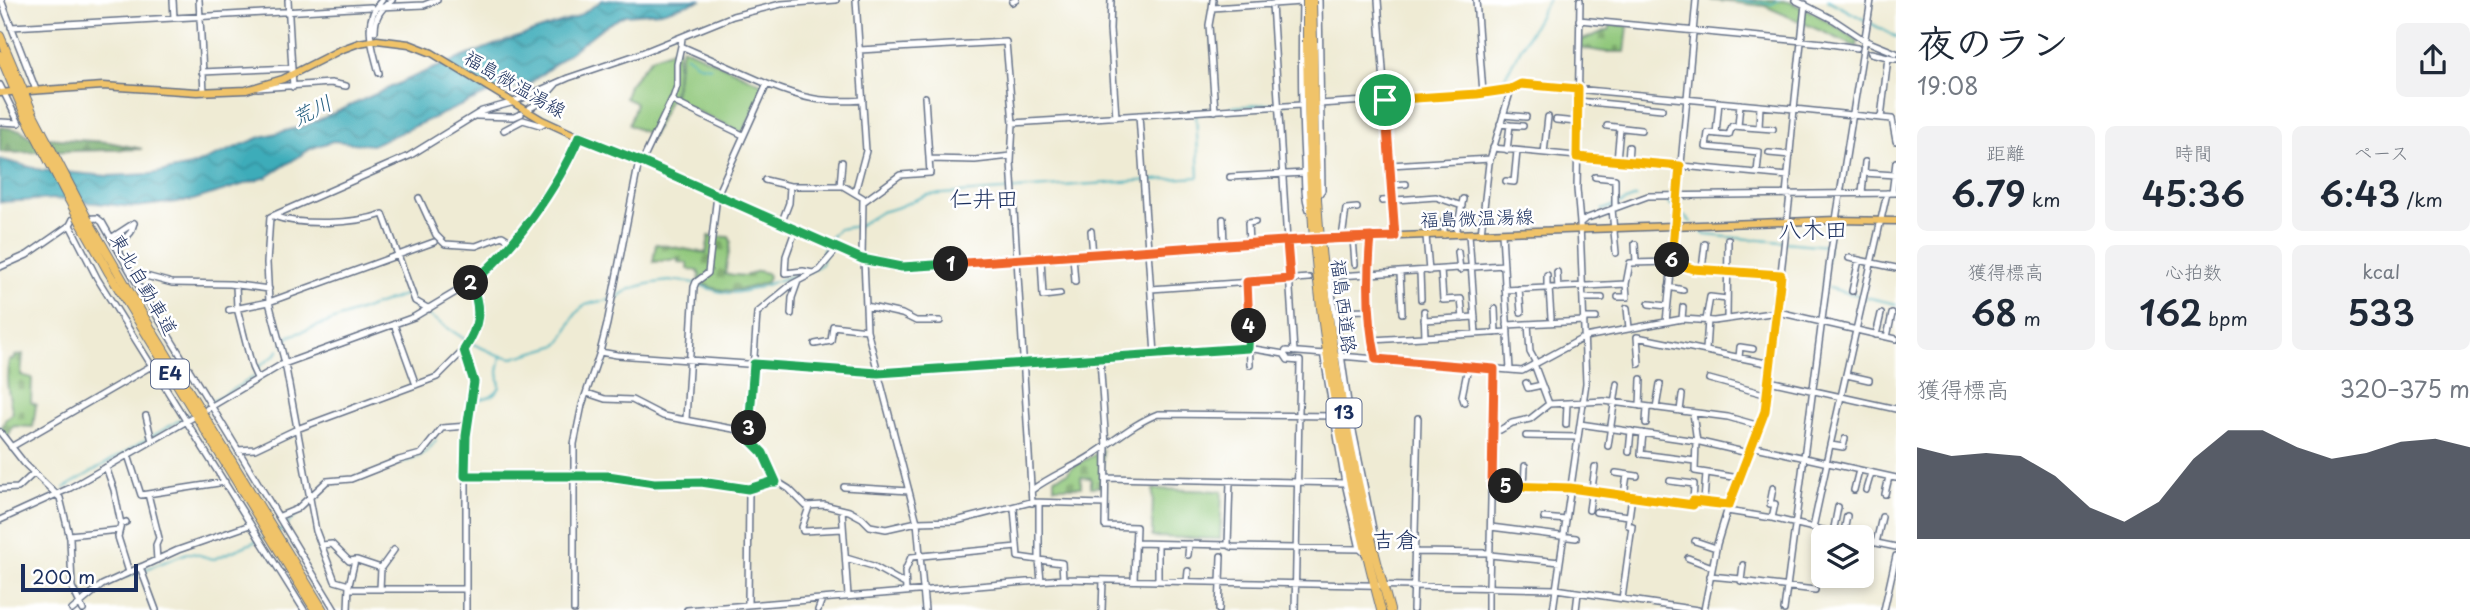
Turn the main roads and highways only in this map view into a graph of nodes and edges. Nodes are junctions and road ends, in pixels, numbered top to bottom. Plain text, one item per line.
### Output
1 (1312, 0) edge
2 (1303, 1) edge
3 (0, 36) edge
4 (1310, 42) junction
5 (0, 55) edge
6 (33, 90) road end
7 (30, 115) junction
8 (1896, 221) edge
9 (1317, 239) junction
10 (1320, 263) junction
11 (276, 537) junction
12 (1379, 585) junction
13 (315, 610) edge
14 (324, 610) edge
15 (1381, 610) edge
16 (1390, 610) edge

1 - 4 highway, 福島西道路 / 13, bridge
2 - 4 highway, 福島西道路 / 13, bridge
3 - 7 highway, 東北自動車道 / E4
4 - 9 highway, 福島西道路 / 13
4 - 9 highway, 福島西道路 / 13
5 - 7 highway, 東北自動車道 / E4
6 - 9 main road, 福島微温湯線
7 - 11 highway, 東北自動車道 / E4, bridge
8 - 9 main road, 福島微温湯線
9 - 10 highway, 福島西道路 / 13
10 - 12 highway, 福島西道路 / 13
10 - 12 highway, 福島西道路 / 13
11 - 13 highway, 東北自動車道 / E4
11 - 14 highway, 東北自動車道 / E4
12 - 15 highway, 福島西道路 / 13
12 - 16 highway, 福島西道路 / 13

